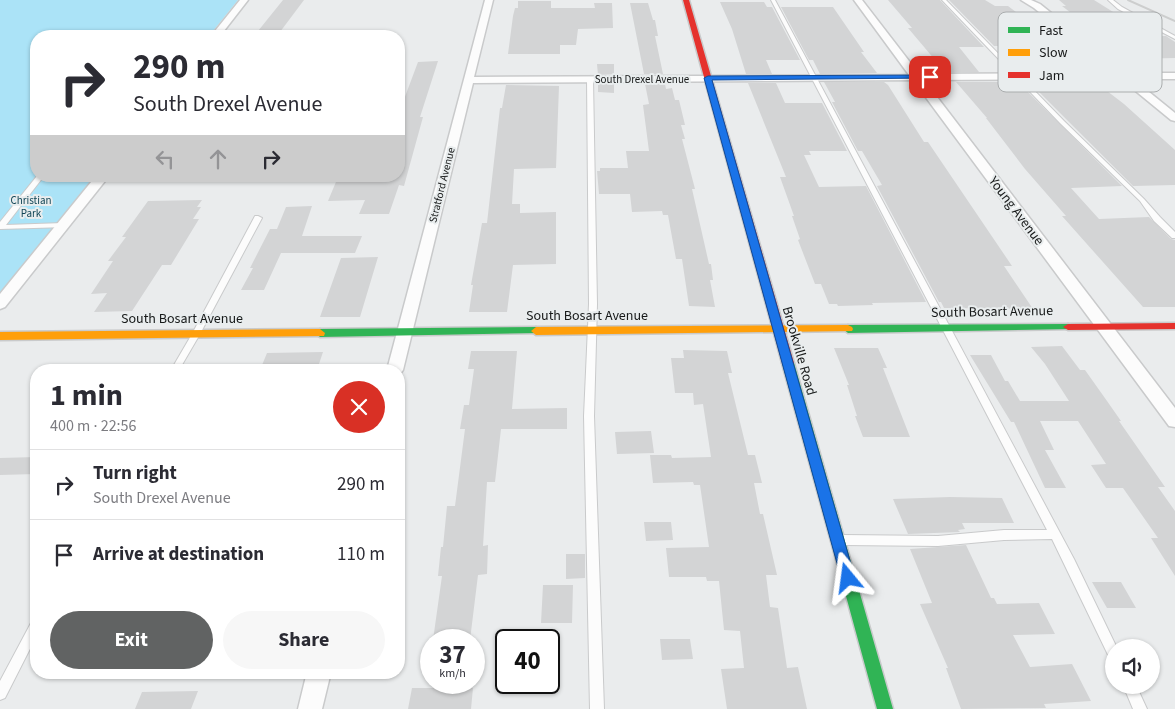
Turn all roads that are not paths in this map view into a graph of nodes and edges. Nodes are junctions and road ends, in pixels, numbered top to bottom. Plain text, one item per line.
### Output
1 (244, 0) edge
2 (489, 0) edge
3 (686, 0) edge
4 (774, 0) edge
5 (858, 0) edge
6 (944, 0) edge
7 (1025, 0) edge
8 (1110, 0) edge
9 (1044, 12) edge
10 (1127, 12) edge
11 (220, 30) edge
12 (1162, 31) edge
13 (1175, 38) edge
14 (998, 55) edge
15 (998, 76) edge
16 (1162, 76) edge
17 (1175, 76) edge
18 (916, 77) junction
19 (708, 78) junction
20 (812, 78) junction
21 (590, 79) junction
22 (469, 80) junction
23 (1034, 92) edge
24 (1143, 92) edge
25 (1175, 118) edge
26 (36, 182) edge
27 (98, 182) edge
28 (258, 218) dead end
29 (64, 225) junction
30 (1175, 236) edge
31 (0, 304) edge
32 (1103, 326) junction
33 (1175, 326) edge
34 (946, 328) junction
35 (778, 329) junction
36 (591, 331) junction
37 (404, 332) junction
38 (196, 334) junction
39 (0, 336) edge
40 (178, 364) edge
41 (396, 364) edge
42 (1175, 421) edge
43 (1055, 534) junction
44 (837, 540) junction
45 (30, 636) edge
46 (1107, 639) edge
47 (317, 679) edge
48 (0, 694) edge
49 (1133, 694) edge
50 (310, 709) edge
51 (597, 709) edge
52 (885, 709) edge
53 (1140, 709) edge

1 - 11 street
2 - 22 street, Stratford Avenue
3 - 19 street, Brookville Road
4 - 20 lane
5 - 18 street, Young Avenue
6 - 14 lane
7 - 9 street
8 - 10 lane
12 - 13 lane
15 - 18 street, South Drexel Avenue
16 - 17 street, South Drexel Avenue
18 - 20 street, South Drexel Avenue
18 - 32 street, Young Avenue
19 - 20 street, South Drexel Avenue
19 - 21 street, South Drexel Avenue
19 - 35 street, Brookville Road
20 - 34 lane
21 - 22 street, South Drexel Avenue
21 - 36 lane
22 - 37 street, Stratford Avenue
23 - 30 lane
24 - 25 street
26 - 29 lane
27 - 29 street
28 - 38 lane
29 - 31 street
32 - 33 street, South Bosart Avenue
32 - 34 street, South Bosart Avenue
32 - 42 street, Young Avenue
34 - 35 street, South Bosart Avenue
34 - 43 lane
35 - 36 street, South Bosart Avenue
35 - 44 street, Brookville Road
36 - 37 street, South Bosart Avenue
36 - 51 lane
37 - 38 street, South Bosart Avenue
37 - 41 street, Stratford Avenue
38 - 39 street, South Bosart Avenue
38 - 40 lane
43 - 44 lane
43 - 46 lane
44 - 52 street, Brookville Road
45 - 48 lane
47 - 50 street
49 - 53 lane

